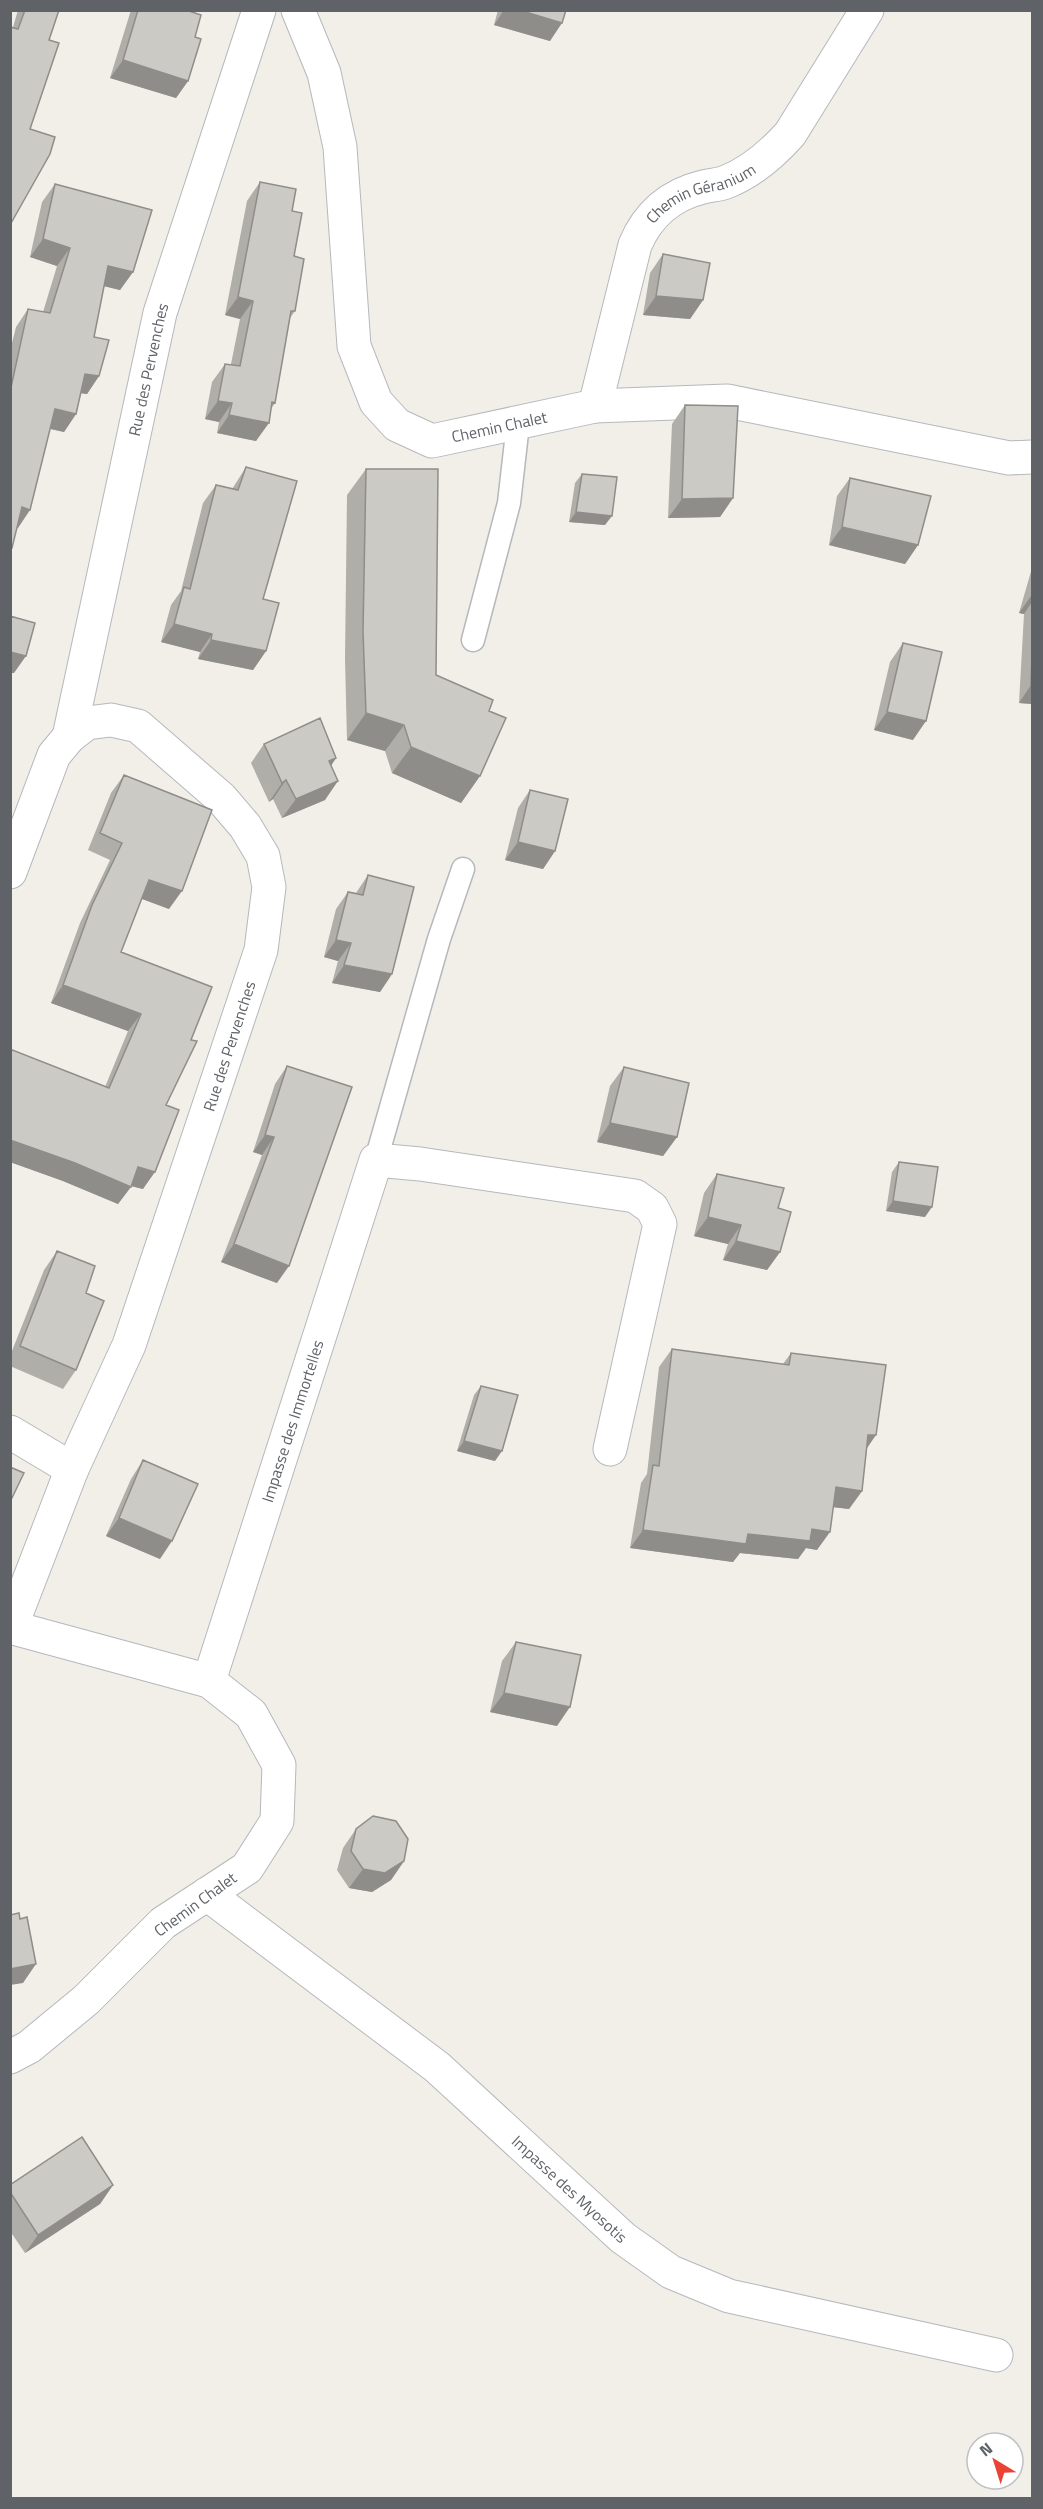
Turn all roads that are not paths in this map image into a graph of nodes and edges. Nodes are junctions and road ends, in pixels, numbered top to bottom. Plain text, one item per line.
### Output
1 (259, 10) edge
2 (297, 10) edge
3 (867, 10) edge
4 (595, 406) junction
5 (518, 424) junction
6 (1032, 457) edge
7 (473, 640) dead end
8 (69, 737) junction
9 (463, 869) dead end
10 (10, 873) edge
11 (376, 1160) junction
12 (10, 1432) edge
13 (610, 1449) dead end
14 (72, 1469) junction
15 (11, 1627) edge
16 (209, 1681) junction
17 (207, 1894) junction
18 (10, 2057) edge
19 (996, 2355) dead end

1 - 8 street, Rue des Pervenches
2 - 5 street, Chemin Chalet
3 - 4 street, Chemin Géranium
4 - 5 street, Chemin Chalet
4 - 6 street, Chemin Chalet
5 - 7 lane
8 - 10 street, Rue des Pervenches
8 - 14 street, Rue des Pervenches
9 - 11 lane, Impasse des Immortelles
11 - 13 street
11 - 16 street, Impasse des Immortelles
12 - 14 street
14 - 15 street, Rue des Pervenches
15 - 16 street, Chemin Chalet
16 - 17 street, Chemin Chalet
17 - 18 street, Chemin Chalet
17 - 19 street, Impasse des Myosotis

